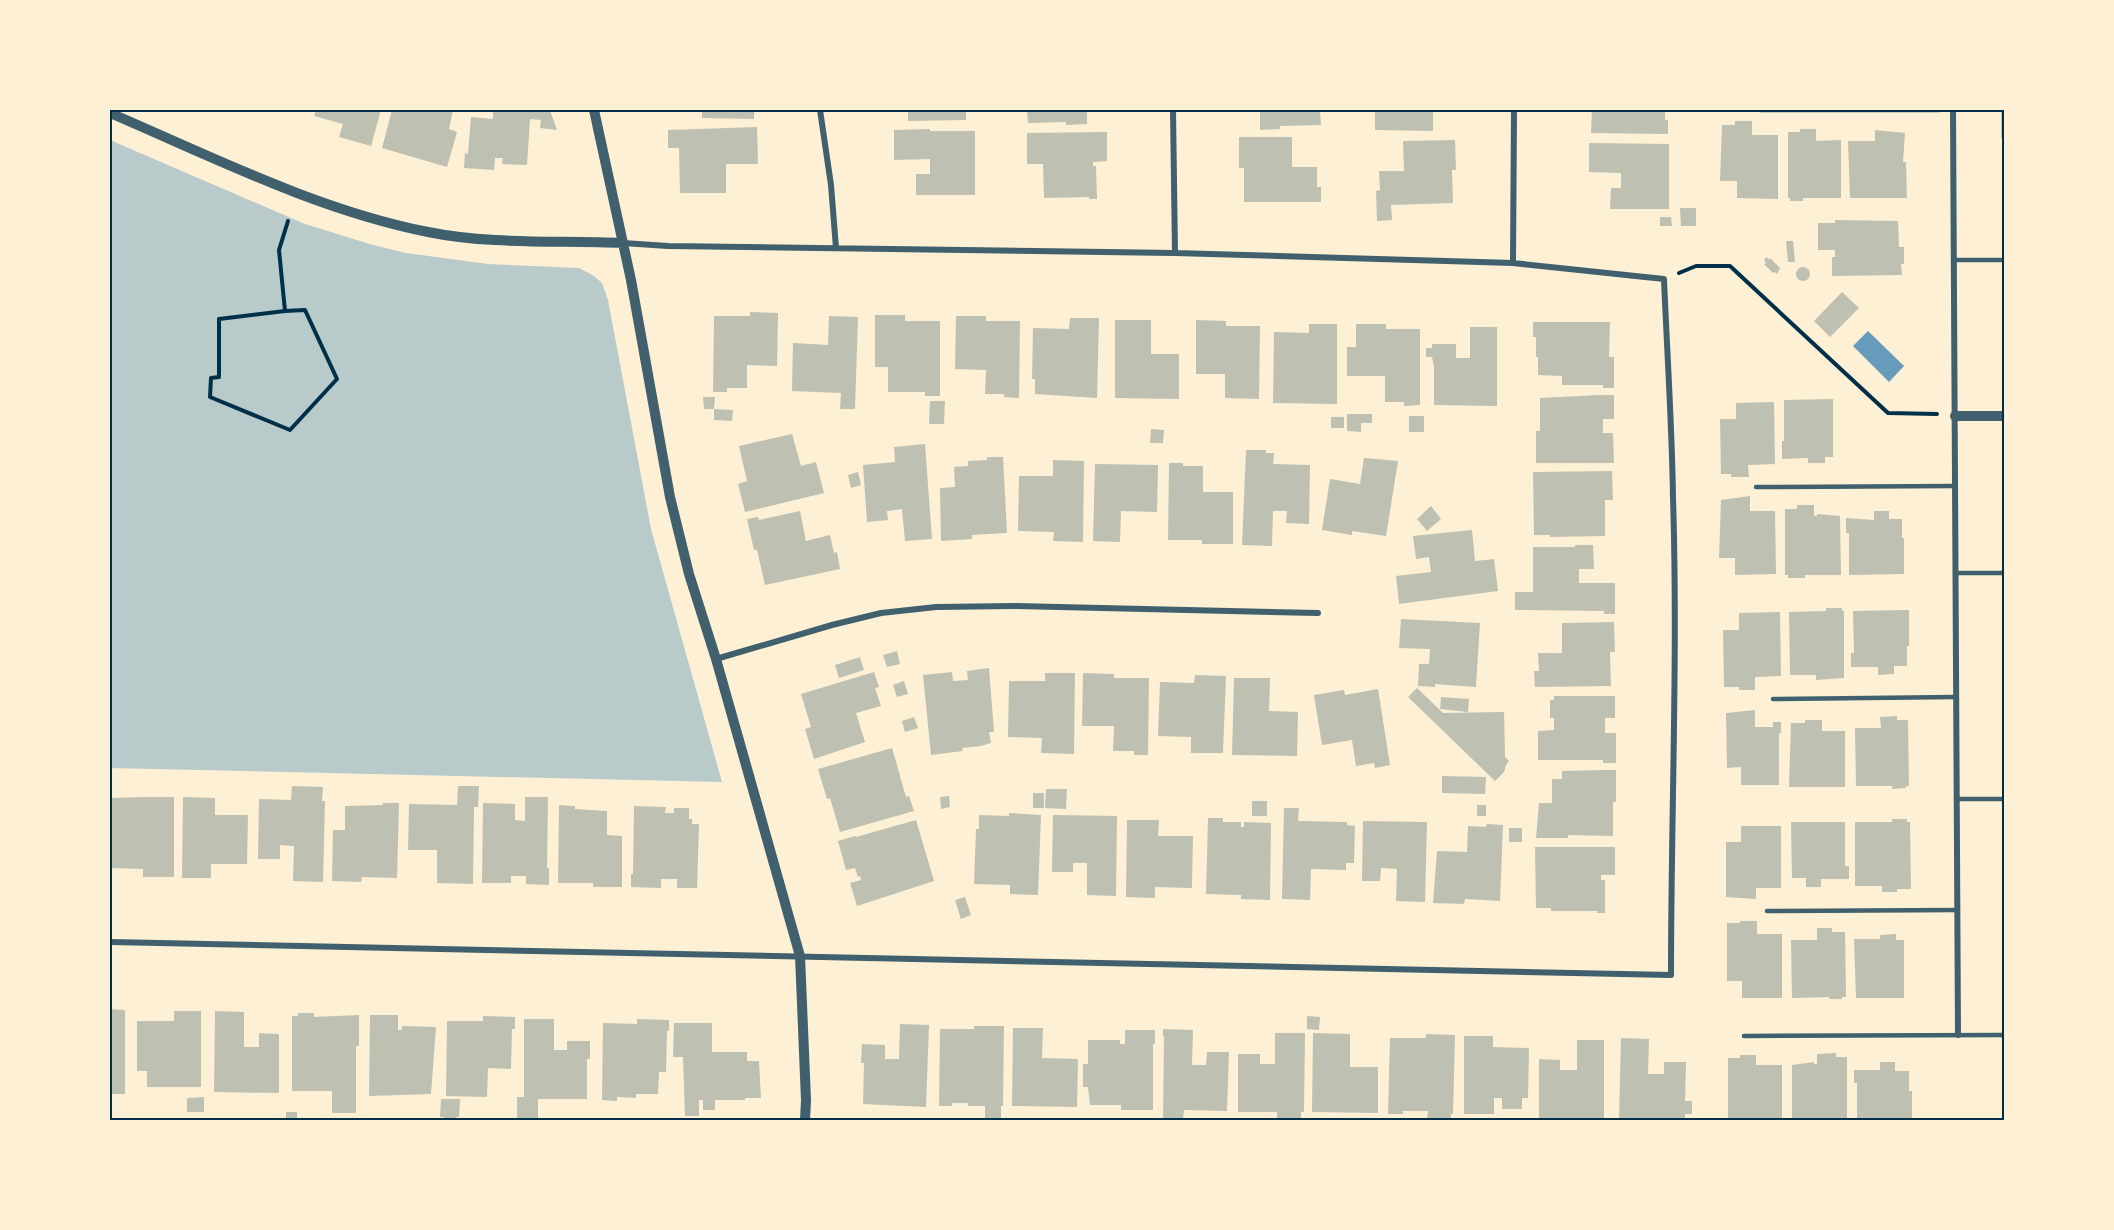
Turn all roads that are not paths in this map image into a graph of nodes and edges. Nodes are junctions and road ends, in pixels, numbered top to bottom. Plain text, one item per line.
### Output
1 (594, 110) edge
2 (820, 110) edge
3 (1173, 110) edge
4 (1514, 110) edge
5 (1760, 110) edge
6 (1939, 110) edge
7 (1953, 110) edge
8 (110, 113) edge
9 (623, 243) junction
10 (836, 248) junction
11 (1174, 253) junction
12 (1954, 260) junction
13 (2004, 260) edge
14 (1513, 263) junction
15 (1955, 416) junction
16 (2004, 416) edge
17 (1955, 486) junction
18 (1756, 487) dead end
19 (1955, 573) junction
20 (2004, 573) edge
21 (1318, 613) dead end
22 (716, 659) junction
23 (1956, 698) junction
24 (1773, 699) dead end
25 (1957, 799) junction
26 (2004, 799) edge
27 (1958, 910) junction
28 (1767, 911) dead end
29 (110, 942) edge
30 (800, 956) junction
31 (1958, 1035) junction
32 (2004, 1035) edge
33 (1744, 1036) dead end
34 (805, 1120) edge

1 - 9 street
2 - 10 street
3 - 11 street
4 - 14 street
5 - 6 lane
7 - 12 street
8 - 9 street
9 - 10 street
9 - 22 street
10 - 11 street
11 - 14 street
12 - 13 lane
12 - 15 street
14 - 30 street
15 - 16 street
15 - 17 street
17 - 18 lane
17 - 19 street
19 - 20 lane
19 - 23 street
21 - 22 street
22 - 30 street
23 - 24 lane
23 - 25 street
25 - 26 lane
25 - 27 street
27 - 28 lane
27 - 31 street
29 - 30 street
30 - 34 street
31 - 32 lane
31 - 33 lane

